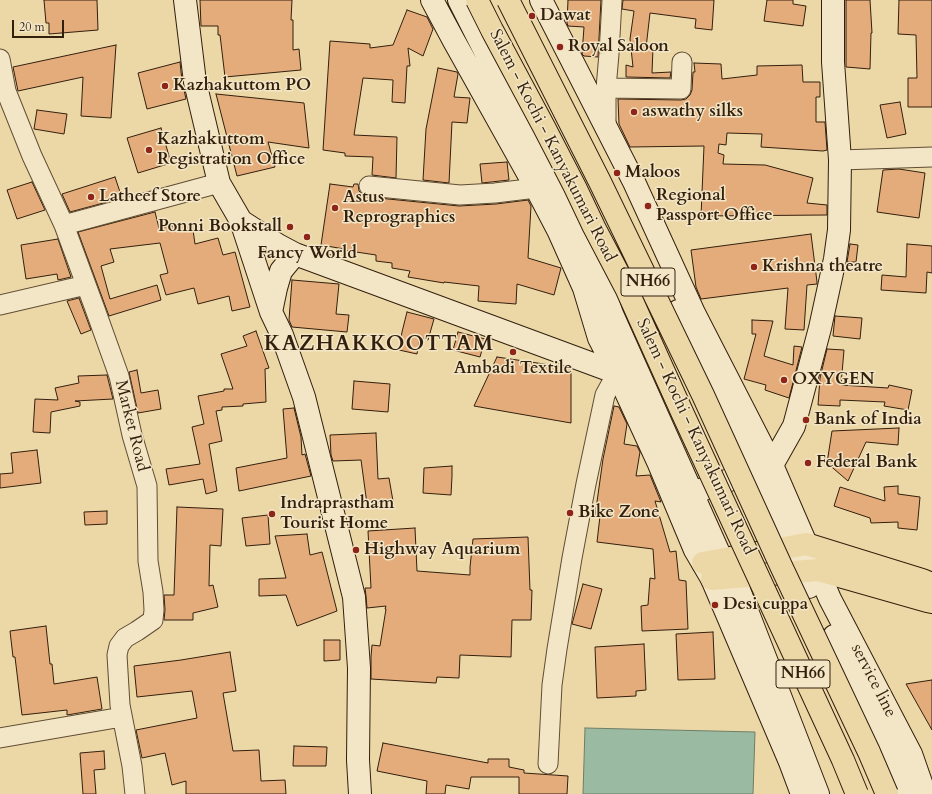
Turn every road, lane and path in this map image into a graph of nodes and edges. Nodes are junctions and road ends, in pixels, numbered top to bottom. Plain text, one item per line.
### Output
1 (185, 0) edge
2 (432, 0) edge
3 (459, 0) edge
4 (477, 0) edge
5 (508, 0) edge
6 (528, 0) edge
7 (541, 0) edge
8 (612, 0) edge
9 (833, 0) edge
10 (0, 59) edge
11 (682, 62) dead end
12 (606, 88) junction
13 (3, 92) edge
14 (606, 129) junction
15 (932, 157) edge
16 (840, 160) junction
17 (220, 183) junction
18 (369, 186) dead end
19 (536, 188) junction
20 (240, 221) junction
21 (64, 225) junction
22 (295, 254) junction
23 (86, 285) junction
24 (0, 305) edge
25 (271, 312) junction
26 (617, 374) junction
27 (763, 468) junction
28 (683, 496) junction
29 (797, 545) junction
30 (718, 570) junction
31 (815, 577) junction
32 (932, 584) edge
33 (932, 602) edge
34 (823, 613) junction
35 (122, 717) junction
36 (0, 738) edge
37 (548, 764) dead end
38 (135, 794) edge
39 (360, 794) edge
40 (802, 794) edge
41 (818, 794) edge
42 (857, 794) edge
43 (887, 794) edge
44 (905, 794) edge
45 (924, 794) edge

1 - 17 main road
2 - 19 main road
3 - 28 main road
4 - 42 main road, Salem - Kochi - Kanyakumari Road / NH66, bridge
5 - 43 main road, Salem - Kochi - Kanyakumari Road / NH66, bridge
6 - 27 main road
7 - 14 main road
8 - 12 street
9 - 16 main road
10 - 13 street, Market Road
11 - 12 street
12 - 14 street
13 - 21 street, Market Road
14 - 27 main road
15 - 16 street
16 - 27 main road
17 - 20 main road
17 - 21 street
18 - 19 street
19 - 26 main road
20 - 22 main road
20 - 25 main road
21 - 23 street, Market Road
22 - 25 main road
22 - 26 main road
23 - 24 street
23 - 35 street, Market Road
25 - 39 main road
26 - 28 main road
26 - 37 street
27 - 28 main road
27 - 29 main road
28 - 30 main road
29 - 30 main road
29 - 31 main road
29 - 32 main road
30 - 31 main road
30 - 40 main road
30 - 41 main road
31 - 33 main road
31 - 34 main road
31 - 34 main road
31 - 45 main road, service line
34 - 44 main road
35 - 36 street
35 - 38 street, Market Road

